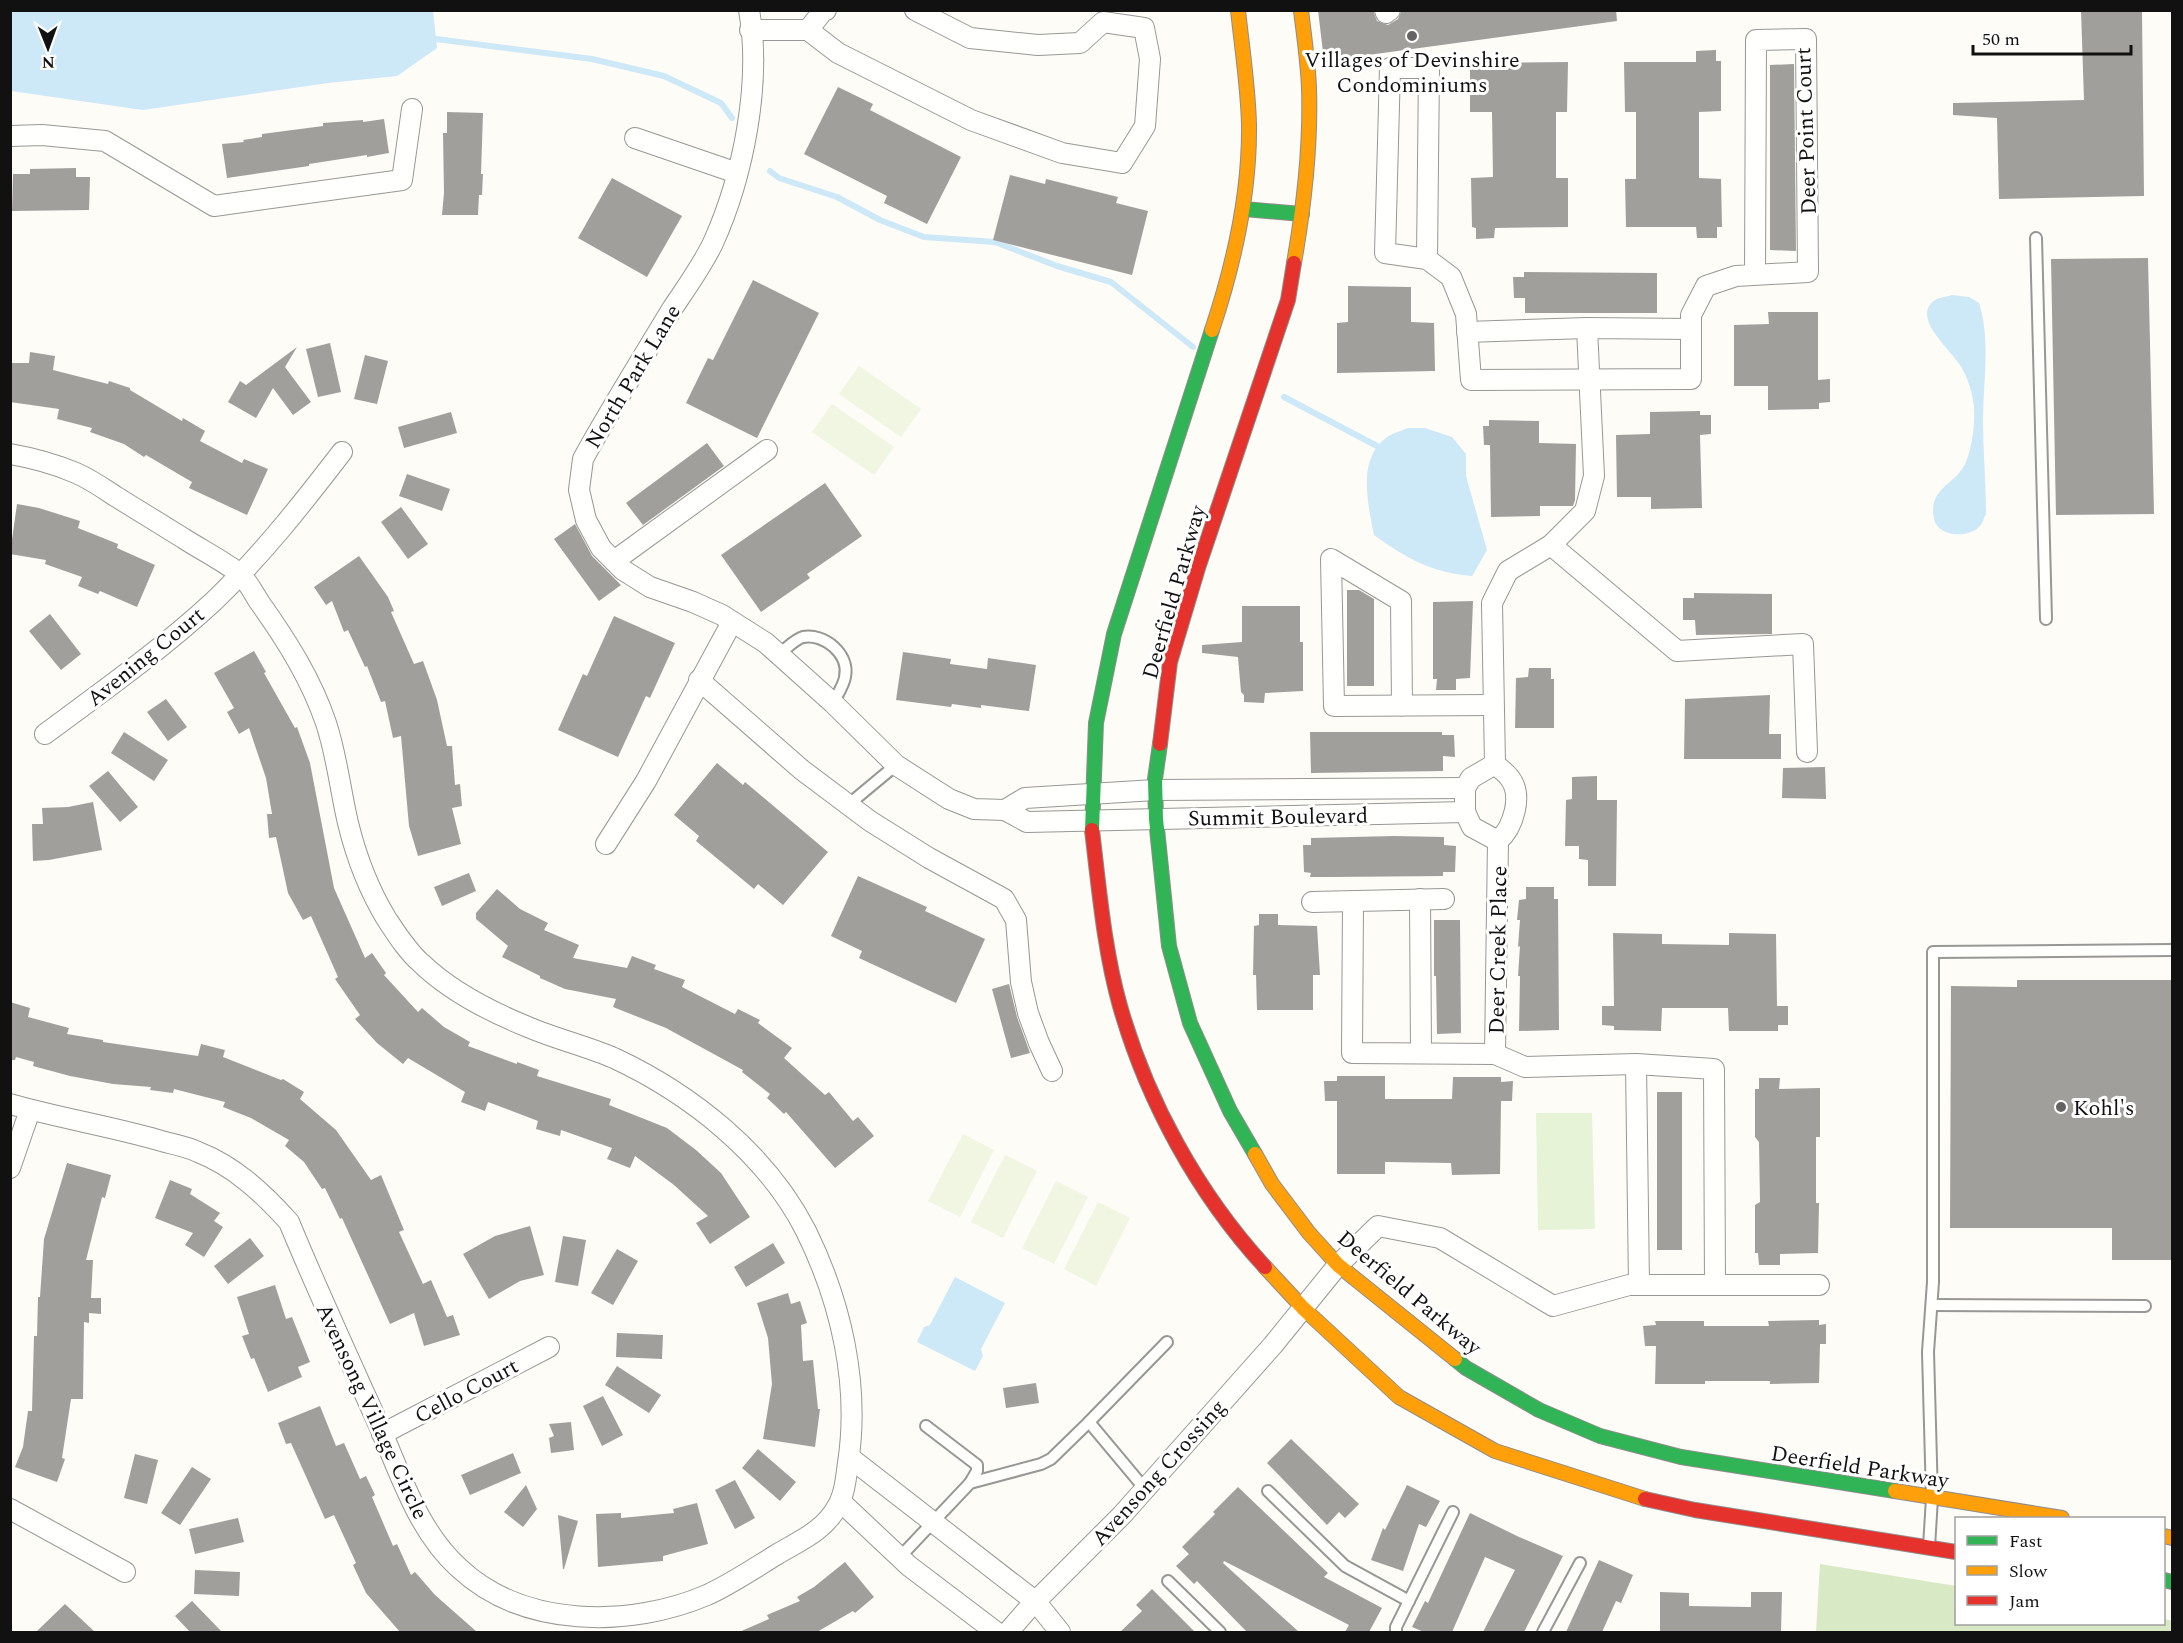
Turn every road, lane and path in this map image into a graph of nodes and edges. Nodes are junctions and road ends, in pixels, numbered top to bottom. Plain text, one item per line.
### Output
1 (825, 10) edge
2 (915, 10) edge
3 (1238, 10) edge
4 (1301, 10) edge
5 (1385, 10) edge
6 (1390, 10) edge
7 (750, 20) edge
8 (808, 30) junction
9 (412, 109) dead end
10 (10, 136) edge
11 (634, 138) dead end
12 (737, 173) junction
13 (1244, 209) junction
14 (1302, 214) junction
15 (2036, 238) dead end
16 (1427, 259) junction
17 (1755, 275) junction
18 (1587, 328) junction
19 (1691, 329) junction
20 (1467, 332) junction
21 (1589, 379) junction
22 (767, 450) dead end
23 (342, 452) dead end
24 (10, 454) edge
25 (1551, 545) junction
26 (614, 561) junction
27 (240, 574) junction
28 (2046, 619) dead end
29 (732, 621) junction
30 (780, 654) junction
31 (699, 680) junction
32 (833, 703) junction
33 (1492, 705) junction
34 (1402, 706) junction
35 (45, 735) dead end
36 (1807, 752) dead end
37 (1495, 764) junction
38 (896, 765) junction
39 (1465, 788) junction
40 (1155, 790) junction
41 (1092, 793) junction
42 (848, 805) junction
43 (1005, 810) junction
44 (1465, 812) junction
45 (1156, 819) junction
46 (1091, 821) junction
47 (1498, 841) junction
48 (606, 844) dead end
49 (1444, 899) dead end
50 (1420, 900) junction
51 (1312, 902) dead end
52 (1353, 902) junction
53 (2172, 950) edge
54 (1421, 1053) junction
55 (1495, 1054) junction
56 (1636, 1064) junction
57 (1052, 1071) dead end
58 (10, 1104) edge
59 (30, 1110) junction
60 (10, 1168) edge
61 (1338, 1265) junction
62 (1639, 1285) junction
63 (1715, 1285) junction
64 (1819, 1285) dead end
65 (1932, 1305) junction
66 (2145, 1306) dead end
67 (1303, 1308) junction
68 (1167, 1342) dead end
69 (549, 1347) dead end
70 (1089, 1422) junction
71 (926, 1426) dead end
72 (382, 1434) junction
73 (849, 1457) junction
74 (970, 1483) junction
75 (1145, 1489) junction
76 (1268, 1491) dead end
77 (1932, 1498) junction
78 (841, 1502) junction
79 (10, 1509) edge
80 (1453, 1512) dead end
81 (2056, 1517) edge
82 (933, 1522) junction
83 (1929, 1548) junction
84 (1955, 1552) edge
85 (900, 1557) junction
86 (1580, 1563) dead end
87 (125, 1572) dead end
88 (1168, 1581) dead end
89 (1409, 1601) junction
90 (1035, 1602) junction
91 (996, 1632) edge
92 (1008, 1632) edge
93 (1060, 1632) edge
94 (1220, 1632) edge
95 (1396, 1632) edge
96 (1542, 1632) edge

1 - 8 street
2 - 8 street
3 - 13 main road, Deerfield Parkway
4 - 14 main road, Deerfield Parkway
5 - 6 street
7 - 8 street
7 - 12 street, North Park Lane
9 - 10 street
11 - 12 street
12 - 26 street, North Park Lane
13 - 14 main road
13 - 41 main road, Deerfield Parkway
14 - 40 main road, Deerfield Parkway
15 - 28 lane
16 - 16 street, Deer Point Court
16 - 20 street, Deer Point Court
17 - 17 street, Deer Point Court
17 - 19 street, Deer Point Court
18 - 19 street
18 - 20 street
18 - 21 street
19 - 21 street, Deer Point Court
20 - 21 street, Deer Point Court
21 - 25 street
22 - 26 street
23 - 27 street, Avening Court
24 - 27 street, Avensong Village Circle
25 - 33 street
25 - 36 street
26 - 29 street, North Park Lane
27 - 35 street, Avening Court
27 - 73 street, Avensong Village Circle
29 - 30 street, North Park Lane
29 - 31 street
30 - 32 street, North Park Lane
30 - 32 lane
31 - 42 street
31 - 48 street
32 - 38 street, North Park Lane
33 - 34 street
33 - 37 street
34 - 34 street
37 - 39 street
37 - 47 street, Deer Creek Place
38 - 42 lane
38 - 43 street, North Park Lane
39 - 40 street, Summit Boulevard
39 - 44 street
40 - 41 street, Summit Boulevard
40 - 45 main road, Deerfield Parkway
41 - 43 street, North Park Lane
41 - 46 main road, Deerfield Parkway
42 - 57 street
43 - 46 street, North Park Lane
44 - 45 street, Summit Boulevard
44 - 47 street, Deer Creek Place
45 - 46 street, Summit Boulevard
45 - 61 main road, Deerfield Parkway
46 - 67 main road, Deerfield Parkway
47 - 55 street, Deer Creek Place
49 - 50 street
50 - 52 street
50 - 54 street
51 - 52 street
52 - 54 street
53 - 65 lane
54 - 55 street
55 - 56 street, Deer Creek Place
56 - 62 street
56 - 63 street, Deer Creek Place
58 - 59 street, Avensong Village Circle
59 - 60 street
59 - 72 street, Avensong Village Circle
61 - 62 street
61 - 67 street
61 - 77 main road, Deerfield Parkway
62 - 63 street
63 - 64 street
65 - 66 lane
65 - 77 lane
67 - 75 street, Avensong Crossing
67 - 83 main road, Deerfield Parkway
68 - 70 lane
69 - 72 street, Cello Court
70 - 74 lane
70 - 75 lane
71 - 74 lane
72 - 78 street, Avensong Village Circle
73 - 78 street, Avensong Village Circle
73 - 82 street
74 - 82 lane
75 - 90 street, Avensong Crossing
76 - 89 lane
77 - 81 main road, Deerfield Parkway
77 - 83 lane
78 - 85 street
79 - 87 street
80 - 89 lane
82 - 85 lane
82 - 90 street
83 - 84 main road, Deerfield Parkway
85 - 91 street
86 - 96 lane
88 - 94 lane
89 - 95 lane
90 - 92 street, Avensong Crossing
90 - 93 street

